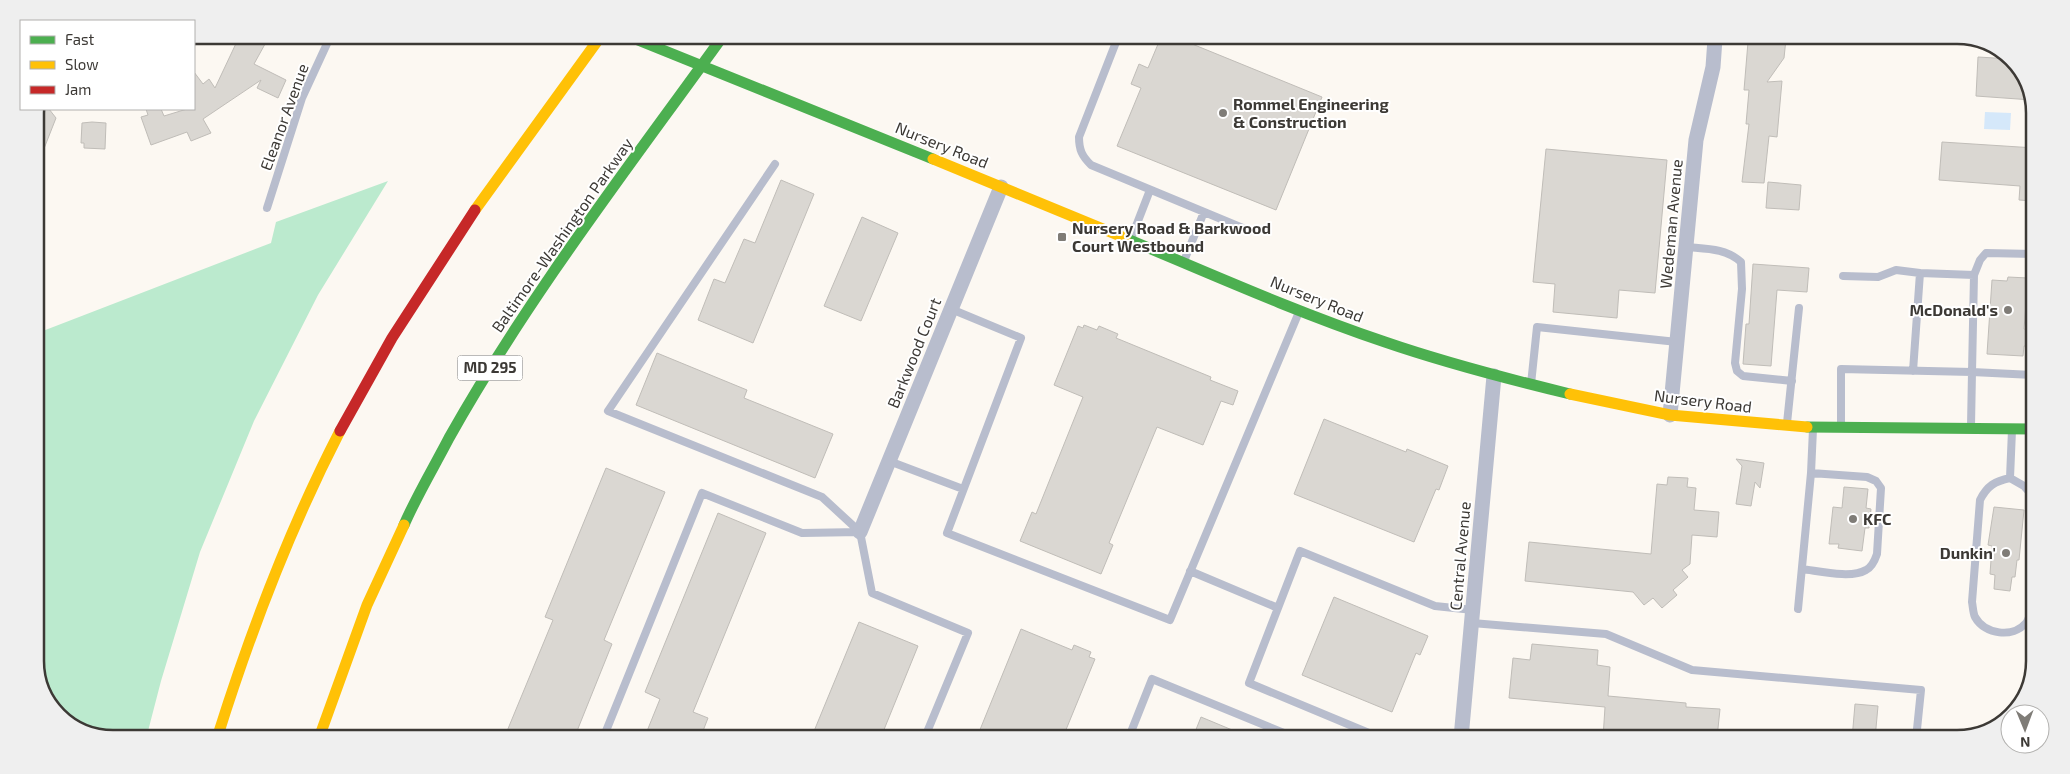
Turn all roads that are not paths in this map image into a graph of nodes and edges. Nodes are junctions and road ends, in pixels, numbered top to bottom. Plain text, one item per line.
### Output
1 (326, 44) edge
2 (595, 44) edge
3 (648, 44) edge
4 (717, 44) edge
5 (1115, 44) edge
6 (1714, 44) edge
7 (775, 164) dead end
8 (1001, 186) junction
9 (1150, 190) junction
10 (267, 208) dead end
11 (1204, 212) junction
12 (1250, 232) dead end
13 (1131, 240) junction
14 (1686, 247) junction
15 (2026, 254) edge
16 (1184, 262) junction
17 (1920, 273) junction
18 (1974, 275) junction
19 (1843, 276) dead end
20 (1799, 308) dead end
21 (951, 310) junction
22 (1299, 310) junction
23 (1677, 342) junction
24 (1912, 371) junction
25 (1972, 372) junction
26 (2026, 375) edge
27 (1494, 376) junction
28 (1792, 381) junction
29 (1531, 386) junction
30 (1670, 415) junction
31 (1787, 426) junction
32 (1813, 427) junction
33 (1841, 427) junction
34 (1971, 428) junction
35 (2012, 429) junction
36 (2026, 429) edge
37 (889, 461) junction
38 (1811, 473) junction
39 (2010, 478) junction
40 (2026, 488) edge
41 (963, 489) junction
42 (860, 532) junction
43 (1802, 569) junction
44 (1190, 571) junction
45 (1278, 608) junction
46 (1798, 609) dead end
47 (1472, 616) junction
48 (2026, 623) edge
49 (219, 730) edge
50 (322, 730) edge
51 (606, 730) edge
52 (928, 730) edge
53 (1132, 730) edge
54 (1276, 730) edge
55 (1362, 730) edge
56 (1463, 730) edge
57 (1917, 730) edge

1 - 10 lane, Eleanor Avenue
2 - 49 main road
3 - 8 main road, Nursery Road
4 - 50 main road, Baltimore-Washington Parkway / MD 295
5 - 9 lane
6 - 14 street, Wedeman Avenue
7 - 42 lane
8 - 13 main road, Nursery Road
8 - 21 street, Barkwood Court
9 - 11 lane
9 - 13 lane
11 - 12 lane
11 - 16 lane
13 - 16 main road, Nursery Road
14 - 23 street, Wedeman Avenue
14 - 28 lane
15 - 18 lane
16 - 22 main road, Nursery Road
17 - 18 lane
17 - 19 lane
17 - 24 lane
18 - 25 lane
20 - 28 lane
21 - 37 street, Barkwood Court
21 - 41 lane
22 - 27 main road, Nursery Road
22 - 44 lane
23 - 29 lane
23 - 30 street, Wedeman Avenue
24 - 25 lane
24 - 33 lane
25 - 26 lane
25 - 34 lane
27 - 29 main road, Nursery Road
27 - 47 street, Central Avenue
28 - 31 lane
29 - 30 main road, Nursery Road
30 - 31 main road, Nursery Road
31 - 32 main road, Nursery Road
32 - 33 main road, Nursery Road
32 - 38 lane
33 - 34 main road, Nursery Road
34 - 35 main road, Nursery Road
35 - 36 main road, Nursery Road
35 - 39 lane
37 - 41 lane
37 - 42 street, Barkwood Court
38 - 43 lane
38 - 43 lane
39 - 40 lane
39 - 48 lane
41 - 44 lane
42 - 51 lane
42 - 52 lane
43 - 46 lane
44 - 45 lane
45 - 47 lane
45 - 55 lane
47 - 56 street, Central Avenue
47 - 57 lane
53 - 54 lane

